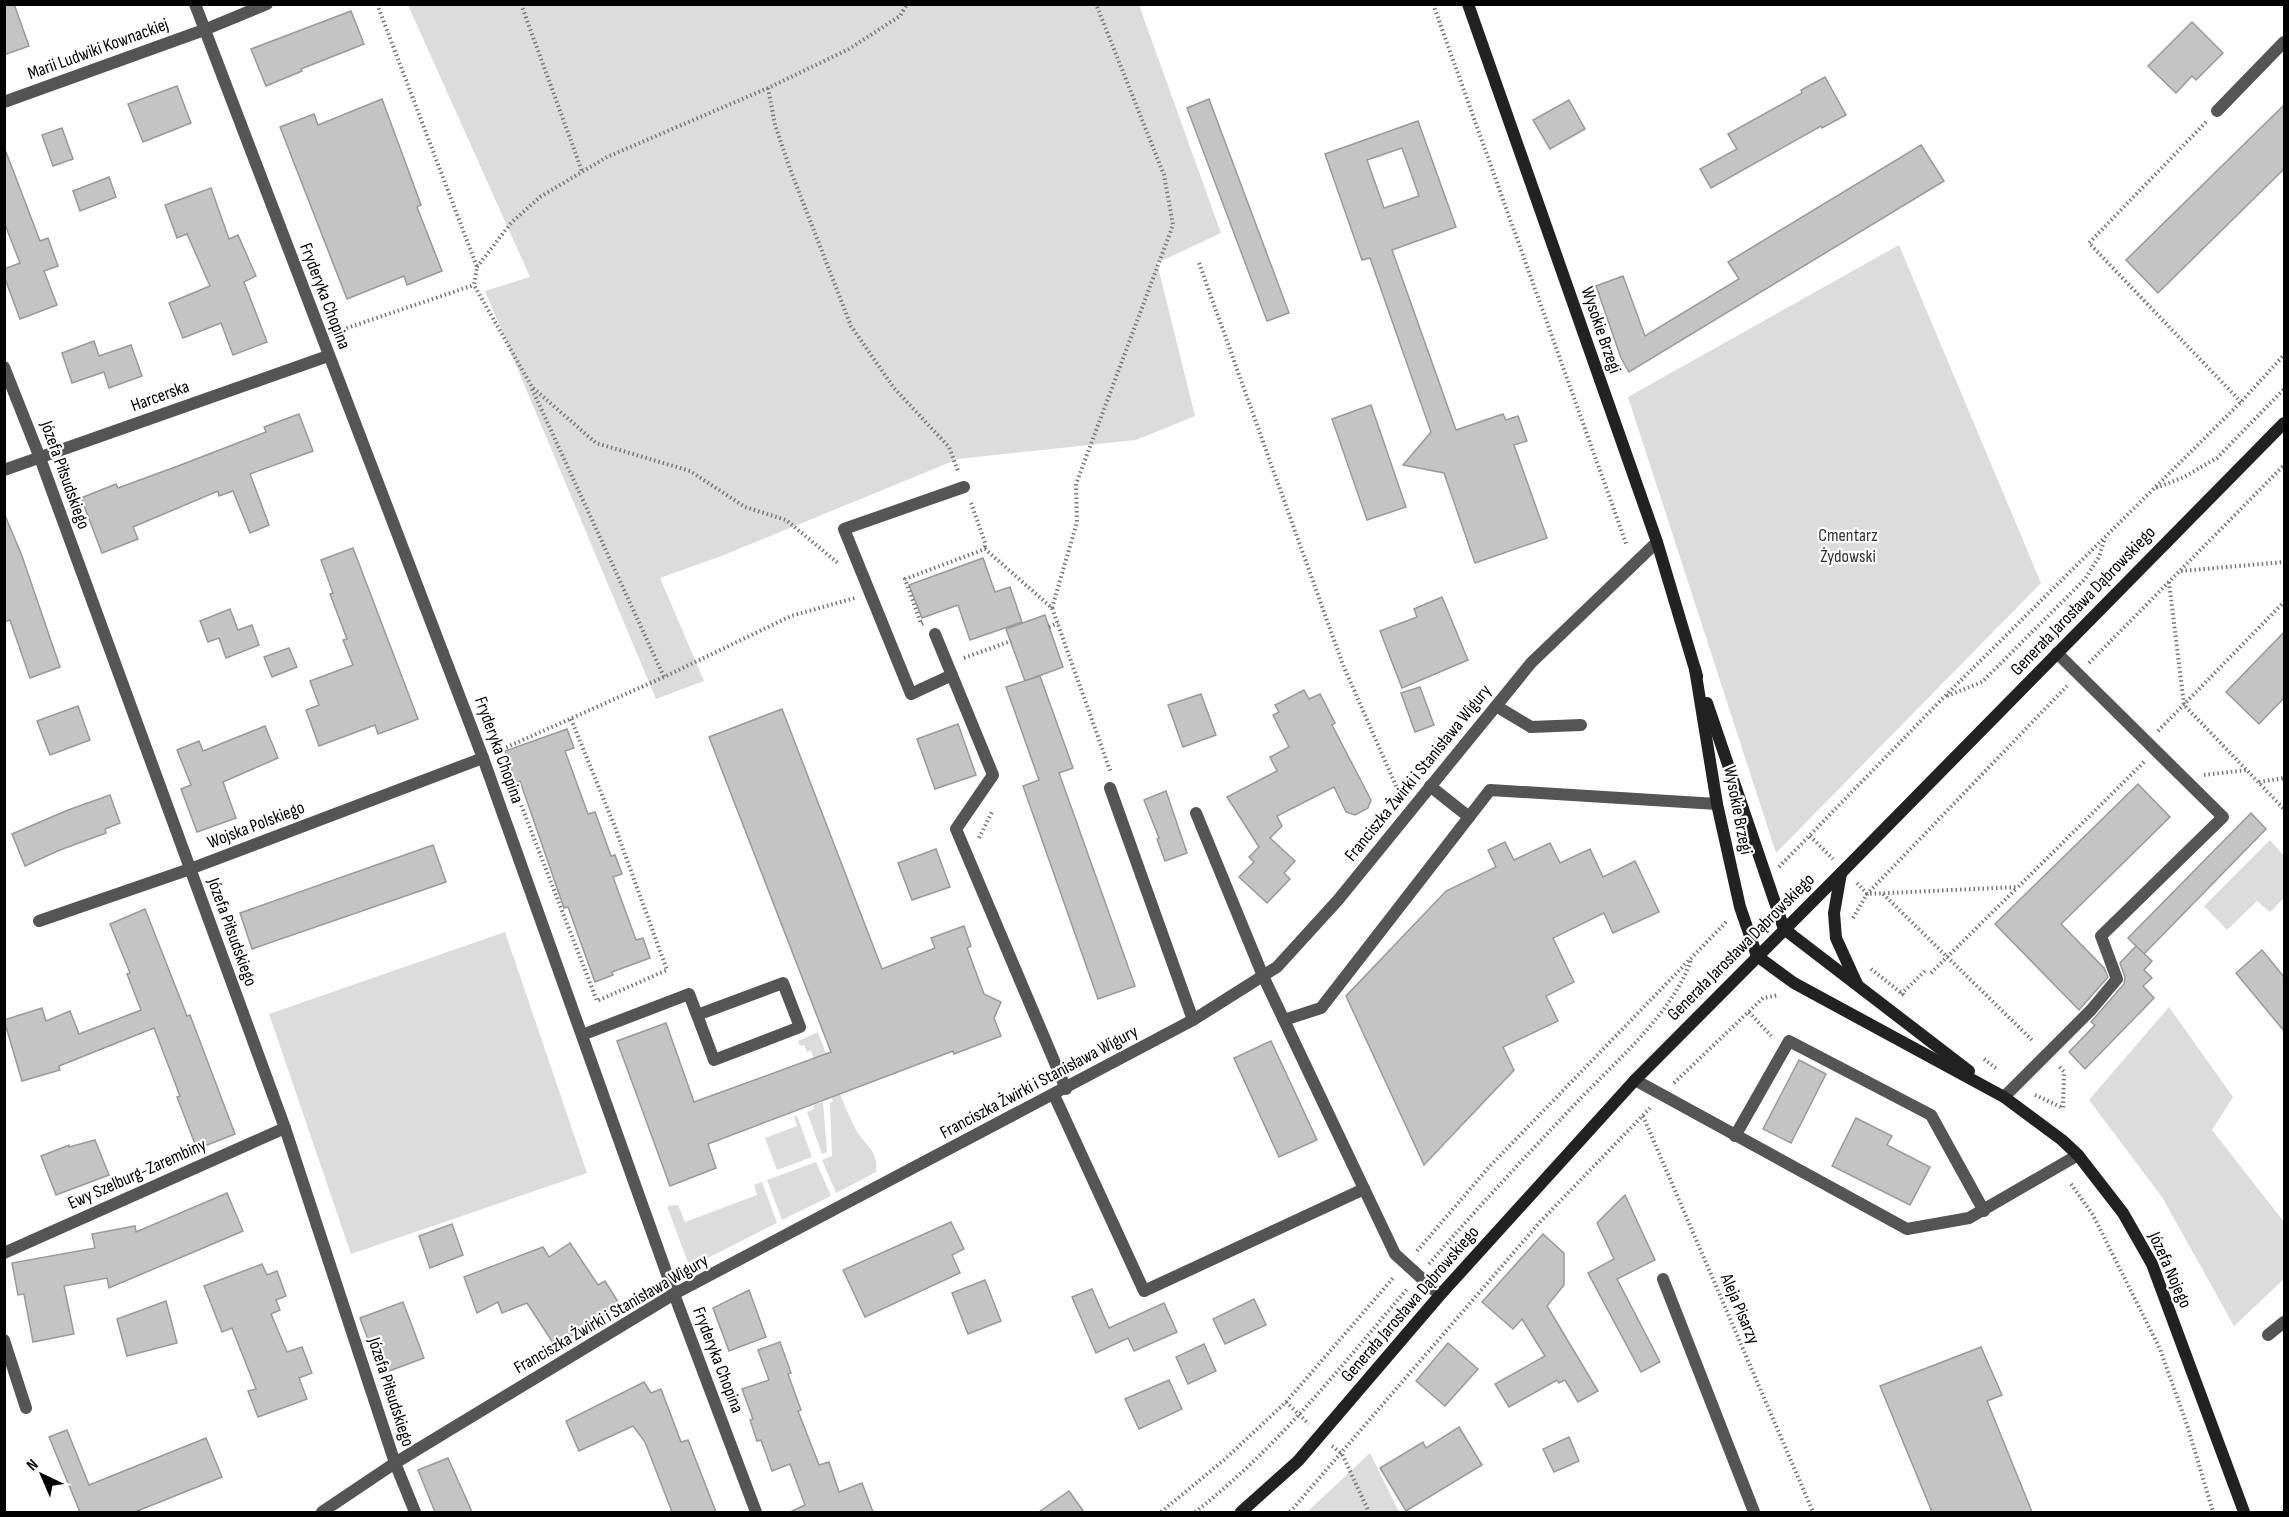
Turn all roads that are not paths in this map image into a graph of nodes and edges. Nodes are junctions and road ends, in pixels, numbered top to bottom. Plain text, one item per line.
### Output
1 (195, 4) edge
2 (267, 4) edge
3 (1468, 4) edge
4 (204, 30) junction
5 (2284, 42) edge
6 (4, 102) edge
7 (2217, 111) road end
8 (328, 356) junction
9 (4, 367) edge
10 (2284, 423) edge
11 (40, 458) junction
12 (4, 470) edge
13 (964, 487) road end
14 (1657, 542) junction
15 (935, 634) dead end
16 (2057, 653) junction
17 (1695, 669) junction
18 (952, 675) junction
19 (1496, 706) junction
20 (1581, 725) dead end
21 (483, 758) junction
22 (1430, 786) junction
23 (1110, 788) road end
24 (1717, 804) junction
25 (1196, 813) dead end
26 (1469, 817) junction
27 (190, 869) junction
28 (1843, 872) junction
29 (39, 921) dead end
30 (1784, 929) junction
31 (1757, 956) junction
32 (1263, 976) junction
33 (1857, 985) junction
34 (697, 1015) junction
35 (1193, 1020) junction
36 (1284, 1020) junction
37 (582, 1035) junction
38 (1635, 1080) junction
39 (1066, 1089) junction
40 (1992, 1090) junction
41 (1054, 1095) junction
42 (2004, 1096) junction
43 (285, 1128) junction
44 (1735, 1136) junction
45 (2078, 1155) junction
46 (1364, 1189) junction
47 (1984, 1211) junction
48 (4, 1253) edge
49 (1663, 1279) dead end
50 (674, 1294) junction
51 (1440, 1295) junction
52 (2284, 1322) edge
53 (2268, 1335) dead end
54 (4, 1340) edge
55 (26, 1408) dead end
56 (395, 1463) junction
57 (322, 1512) edge
58 (415, 1512) edge
59 (756, 1512) edge
60 (1241, 1512) edge
61 (1754, 1512) edge
62 (2244, 1512) edge

1 - 4 street, Fryderyka Chopina
2 - 4 street, Marii Ludwiki Kownackiej
3 - 14 street, Wysokie Brzegi
4 - 6 street, Marii Ludwiki Kownackiej
4 - 8 street, Fryderyka Chopina
5 - 7 street
8 - 11 street, Harcerska
8 - 21 street, Fryderyka Chopina
9 - 11 street, Józefa Piłsudskiego
10 - 16 street, Generała Jarosława Dąbrowskiego
11 - 12 street, Harcerska
11 - 27 street, Józefa Piłsudskiego
13 - 18 street
14 - 17 street, Wysokie Brzegi
14 - 19 street, Franciszka Żwirki i Stanisława Wigury
15 - 18 street
16 - 28 street, Generała Jarosława Dąbrowskiego
16 - 42 street
17 - 24 street, Wysokie Brzegi
17 - 30 street, Wysokie Brzegi
18 - 39 street
19 - 20 street
19 - 22 street, Franciszka Żwirki i Stanisława Wigury
21 - 27 street, Wojska Polskiego
21 - 37 street, Fryderyka Chopina
22 - 26 street
22 - 32 street, Franciszka Żwirki i Stanisława Wigury
23 - 35 street
24 - 26 street
24 - 31 street, Wysokie Brzegi
25 - 32 street
26 - 36 street
27 - 29 street, Wojska Polskiego
27 - 43 street, Józefa Piłsudskiego
28 - 30 street, Generała Jarosława Dąbrowskiego
28 - 33 street
30 - 31 street, Generała Jarosława Dąbrowskiego
30 - 33 street, Józefa Nojego
31 - 38 street, Generała Jarosława Dąbrowskiego
31 - 40 street, Józefa Nojego
32 - 35 street, Franciszka Żwirki i Stanisława Wigury
32 - 36 street
33 - 40 street, Józefa Nojego
34 - 34 street
34 - 37 street
35 - 39 street, Franciszka Żwirki i Stanisława Wigury
36 - 46 street
37 - 50 street, Fryderyka Chopina
38 - 44 street
38 - 51 street, Generała Jarosława Dąbrowskiego
39 - 41 street, Franciszka Żwirki i Stanisława Wigury
40 - 42 street, Józefa Nojego
41 - 46 street
41 - 50 street, Franciszka Żwirki i Stanisława Wigury
42 - 45 street, Józefa Nojego
43 - 48 street, Ewy Szelburg-Zarembiny
43 - 56 street, Józefa Piłsudskiego
44 - 47 street
44 - 47 street
45 - 47 street
45 - 62 street, Józefa Nojego
46 - 51 street
49 - 61 street
50 - 56 street, Franciszka Żwirki i Stanisława Wigury
50 - 59 street, Fryderyka Chopina
51 - 60 street, Generała Jarosława Dąbrowskiego
52 - 53 street
54 - 55 street
56 - 57 street, Franciszka Żwirki i Stanisława Wigury
56 - 58 street, Józefa Piłsudskiego

